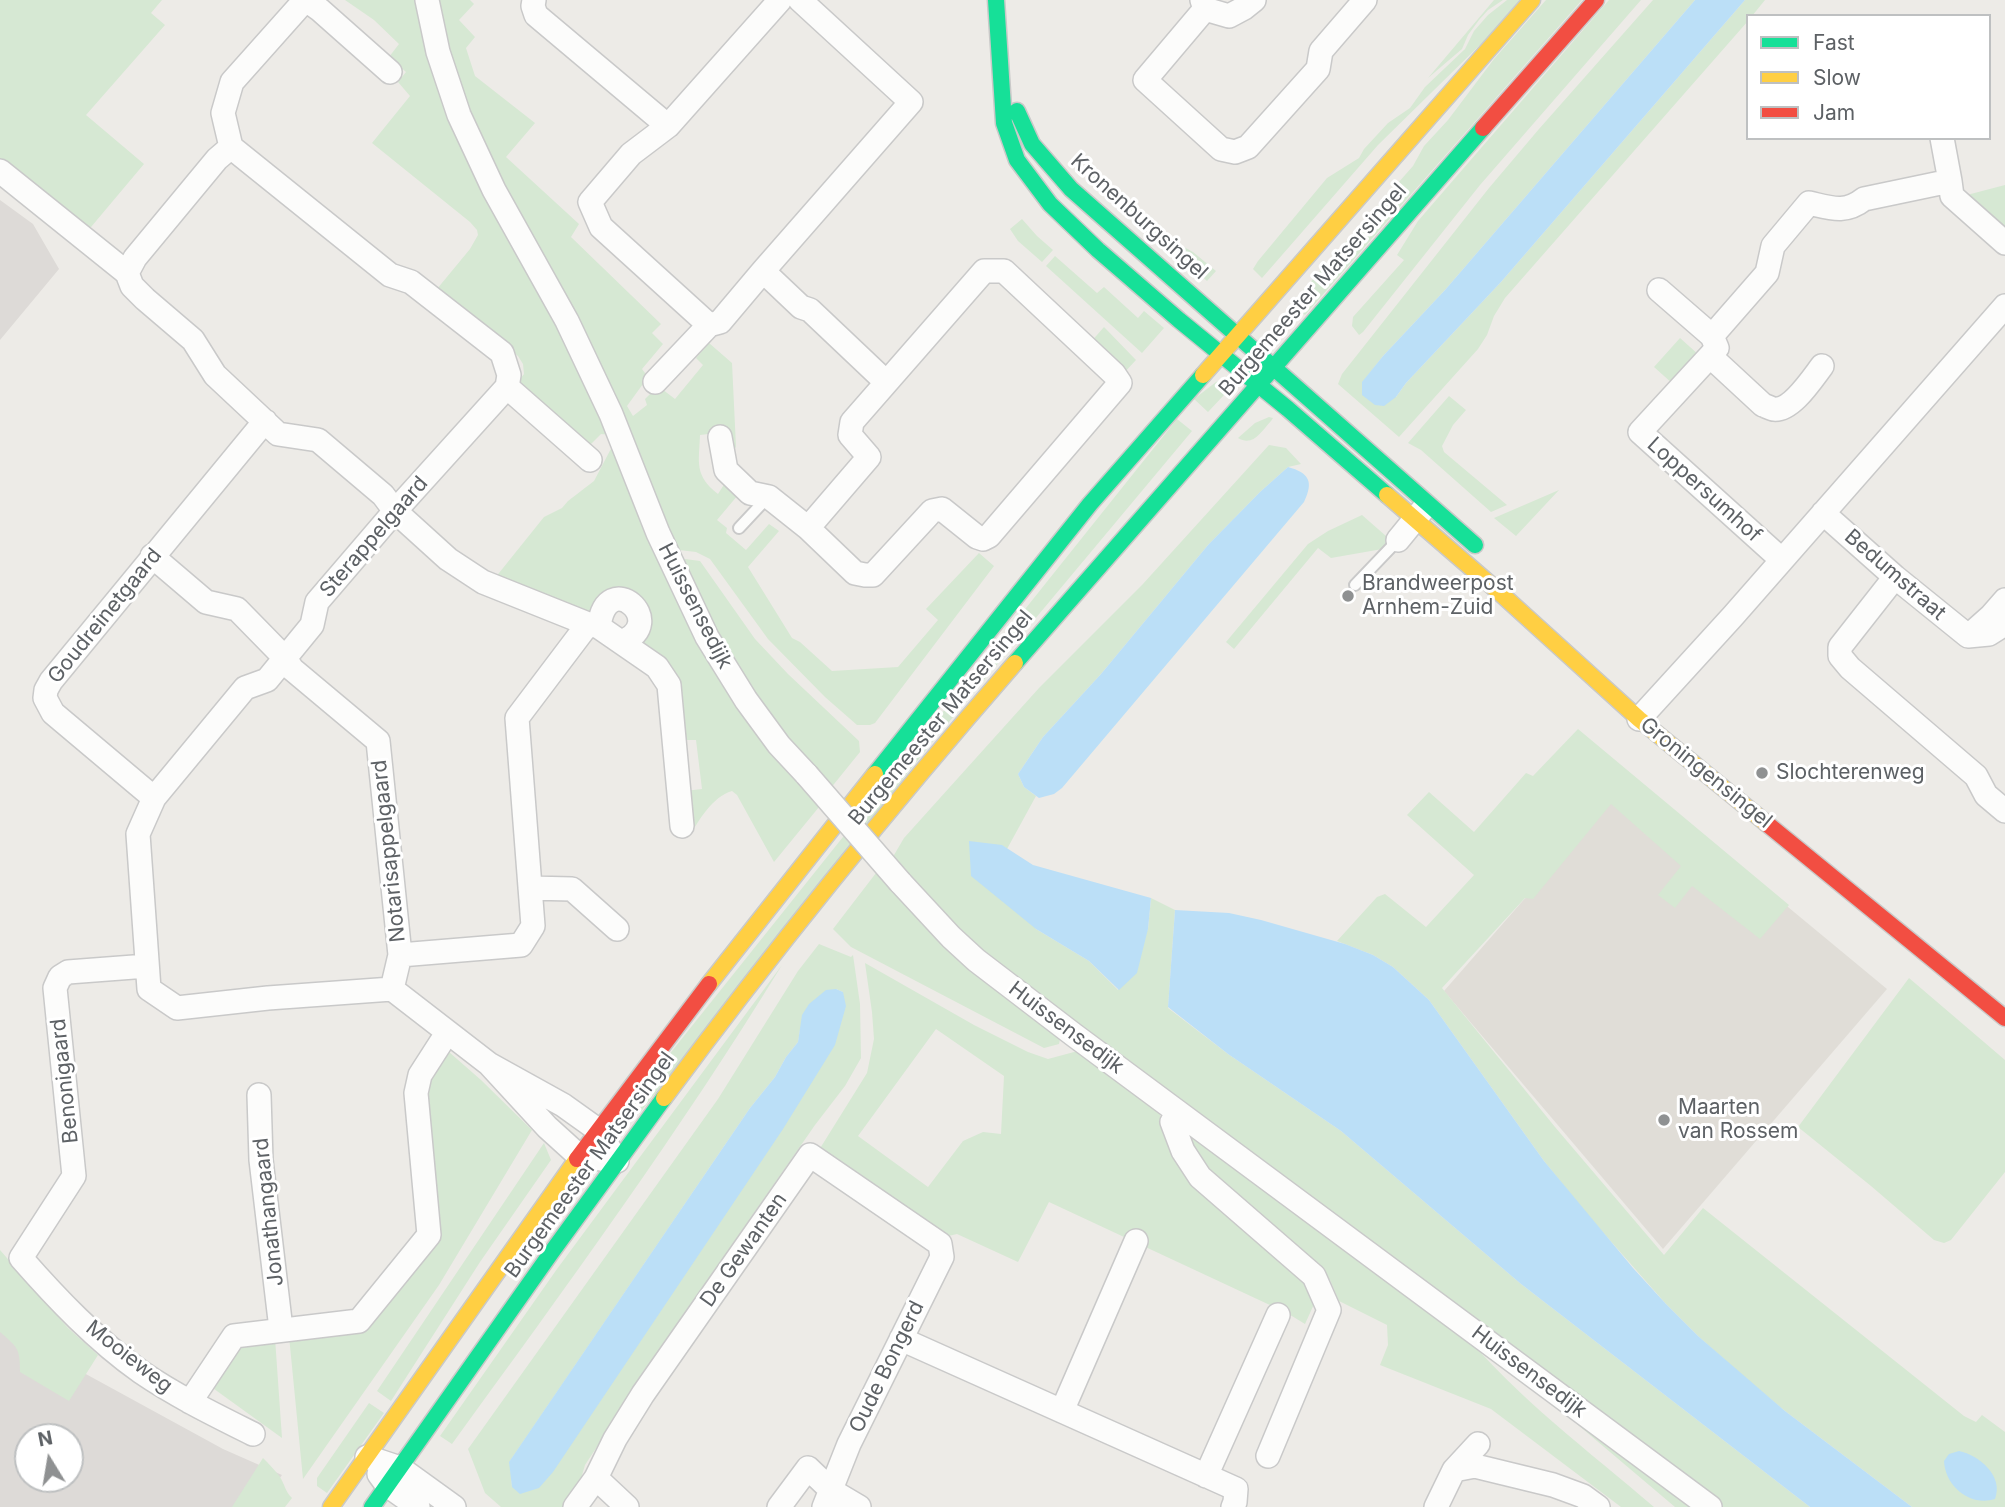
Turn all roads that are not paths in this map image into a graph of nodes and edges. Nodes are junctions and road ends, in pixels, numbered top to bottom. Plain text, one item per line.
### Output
1 (306, 0) edge
2 (427, 0) edge
3 (534, 0) edge
4 (780, 0) edge
5 (800, 0) edge
6 (996, 0) edge
7 (1254, 0) edge
8 (1365, 0) edge
9 (1532, 0) edge
10 (1596, 0) edge
11 (1204, 5) edge
12 (390, 72) dead end
13 (1001, 79) junction
14 (668, 126) junction
15 (1942, 140) edge
16 (231, 147) junction
17 (0, 171) edge
18 (1950, 181) junction
19 (2005, 243) edge
20 (763, 271) junction
21 (127, 272) junction
22 (1660, 290) dead end
23 (2000, 321) edge
24 (709, 325) junction
25 (1238, 334) junction
26 (1711, 346) junction
27 (1221, 355) junction
28 (1274, 366) junction
29 (1822, 366) dead end
30 (655, 382) dead end
31 (886, 382) junction
32 (1258, 384) junction
33 (508, 387) junction
34 (265, 421) junction
35 (720, 437) dead end
36 (590, 460) dead end
37 (769, 497) junction
38 (395, 511) junction
39 (1422, 511) junction
40 (1823, 513) junction
41 (739, 528) dead end
42 (808, 528) junction
43 (1398, 540) joint
44 (152, 556) junction
45 (1491, 559) dead end
46 (1782, 560) junction
47 (1895, 578) junction
48 (1355, 585) dead end
49 (2005, 600) edge
50 (2005, 624) edge
51 (594, 626) junction
52 (1968, 636) junction
53 (621, 642) junction
54 (285, 658) junction
55 (1649, 707) junction
56 (1976, 775) junction
57 (2005, 792) edge
58 (154, 798) junction
59 (2005, 811) edge
60 (682, 826) dead end
61 (530, 888) junction
62 (617, 929) dead end
63 (400, 955) junction
64 (147, 966) junction
65 (392, 989) junction
66 (2005, 1018) edge
67 (447, 1033) junction
68 (489, 1064) junction
69 (259, 1095) dead end
70 (1178, 1113) junction
71 (598, 1130) junction
72 (579, 1156) junction
73 (617, 1161) junction
74 (1136, 1241) dead end
75 (940, 1244) joint
76 (21, 1258) joint
77 (1278, 1315) dead end
78 (281, 1329) junction
79 (901, 1339) junction
80 (190, 1402) junction
81 (1062, 1411) junction
82 (253, 1434) dead end
83 (1478, 1444) dead end
84 (1268, 1456) dead end
85 (367, 1457) junction
86 (1454, 1470) junction
87 (393, 1476) junction
88 (1206, 1476) junction
89 (596, 1478) junction
90 (828, 1499) edge
91 (331, 1507) edge
92 (372, 1507) edge
93 (418, 1507) edge
94 (454, 1507) edge
95 (575, 1507) edge
96 (627, 1507) edge
97 (779, 1507) edge
98 (859, 1507) edge
99 (1233, 1507) edge
100 (1436, 1507) edge
101 (1598, 1507) edge
102 (1710, 1507) edge

1 - 12 street
1 - 16 street
2 - 70 street, Huissensedijk, bridge
3 - 14 street
4 - 14 street
5 - 20 street
6 - 13 main road, Kronenburgsingel
7 - 11 street
8 - 11 street
9 - 25 main road, Burgemeester Matsersingel
10 - 28 main road, Burgemeester Matsersingel
13 - 25 main road, Kronenburgsingel
13 - 27 main road, Kronenburgsingel
14 - 24 street
15 - 18 street
16 - 21 street
16 - 33 street
17 - 21 street
18 - 19 street
18 - 26 street, Loppersumhof
20 - 24 street
20 - 31 street
21 - 34 street
22 - 26 street
23 - 40 street
24 - 30 street
25 - 27 main road, Burgemeester Matsersingel
25 - 28 main road, Kronenburgsingel
26 - 29 street
26 - 46 street, Loppersumhof
27 - 32 main road, Groningensingel
27 - 71 main road, Burgemeester Matsersingel
28 - 32 main road, Burgemeester Matsersingel
28 - 39 main road, Groningensingel
31 - 42 street
31 - 42 street
32 - 39 main road, Groningensingel
32 - 73 main road, Burgemeester Matsersingel
33 - 36 street
33 - 38 street, Sterappelgaard
34 - 38 street
34 - 44 street, Goudreinetgaard
35 - 37 street
37 - 41 lane
37 - 42 street
38 - 51 street
38 - 54 street, Sterappelgaard
39 - 43 street
39 - 45 main road, Groningensingel
39 - 55 main road, Groningensingel
40 - 46 street
40 - 47 street, Bedumstraat
43 - 48 lane
44 - 54 street, Notarisappelgaard
44 - 58 street, Goudreinetgaard
46 - 55 street
47 - 52 street, Bedumstraat
47 - 56 street
49 - 52 street
50 - 52 street
51 - 53 street
51 - 53 street
51 - 61 street
53 - 60 street
54 - 58 street, Sterappelgaard
54 - 63 street, Notarisappelgaard
55 - 66 main road, Groningensingel
56 - 57 street
56 - 59 street
58 - 64 street, Sterappelgaard
61 - 62 street
61 - 63 street
63 - 65 street, Notarisappelgaard
64 - 65 street, Sterappelgaard
64 - 76 street, Benonigaard
65 - 67 street
67 - 68 street
67 - 78 street
68 - 71 street
68 - 72 street
69 - 78 street, Jonathangaard
70 - 84 street
70 - 102 street, Huissensedijk
71 - 72 main road, Burgemeester Matsersingel
71 - 73 street
72 - 73 street
72 - 85 main road, Burgemeester Matsersingel
73 - 87 main road, Burgemeester Matsersingel
74 - 81 street
75 - 79 street, Oude Bongerd
75 - 89 street, De Gewanten
76 - 80 street, Mooieweg
77 - 88 street
78 - 80 street
79 - 81 street
79 - 90 street, Oude Bongerd
80 - 82 street, Mooieweg
81 - 88 street
83 - 86 street
85 - 87 street
85 - 91 main road, Burgemeester Matsersingel
86 - 100 street
86 - 101 street
87 - 92 main road, Burgemeester Matsersingel
87 - 93 street
87 - 94 street
88 - 99 street
89 - 95 street, De Gewanten
89 - 96 street
90 - 97 street
90 - 98 street

